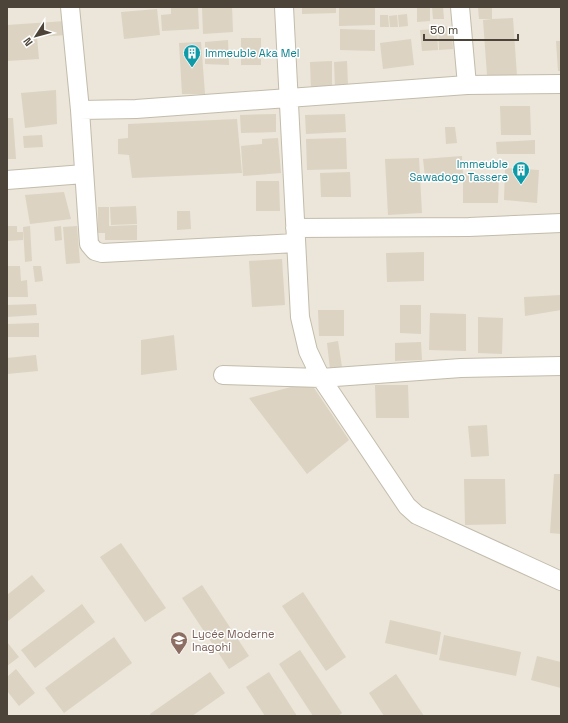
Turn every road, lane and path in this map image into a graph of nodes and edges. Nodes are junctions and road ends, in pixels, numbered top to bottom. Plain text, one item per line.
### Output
1 (70, 7) edge
2 (284, 7) edge
3 (460, 7) edge
4 (561, 84) edge
5 (467, 85) junction
6 (288, 97) junction
7 (80, 110) junction
8 (84, 174) junction
9 (7, 180) edge
10 (561, 223) edge
11 (296, 236) junction
12 (561, 366) edge
13 (223, 375) dead end
14 (322, 378) junction
15 (561, 581) edge

1 - 7 street
2 - 6 street
3 - 5 street
4 - 5 street
5 - 6 street
6 - 7 street
6 - 11 street
7 - 8 street
8 - 9 street
8 - 11 street
10 - 11 street
11 - 14 street
12 - 14 street
13 - 14 street
14 - 15 street

